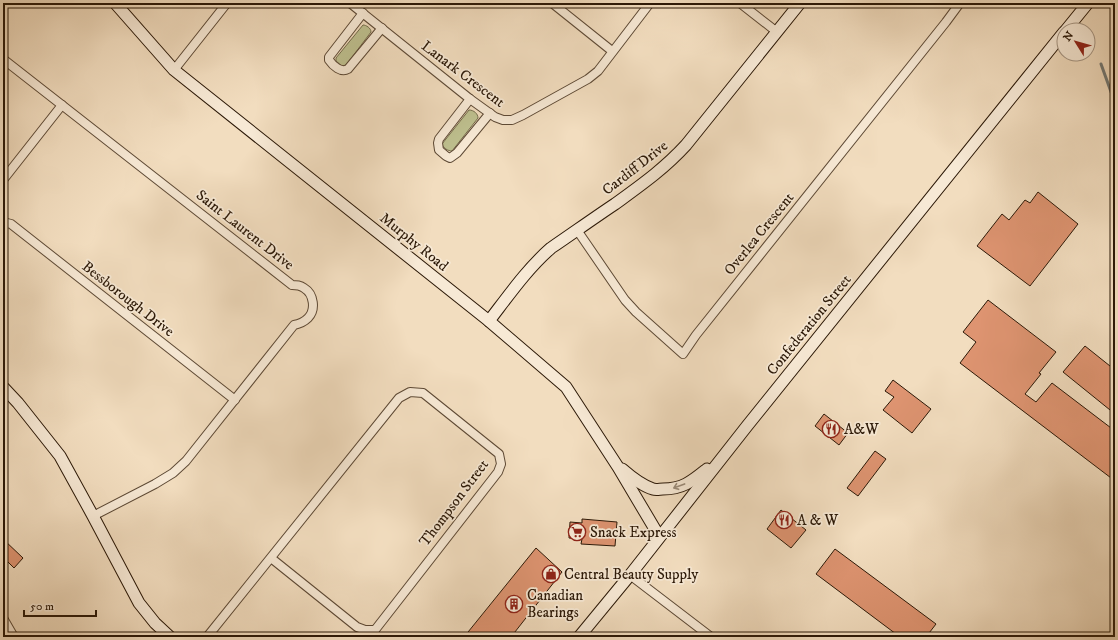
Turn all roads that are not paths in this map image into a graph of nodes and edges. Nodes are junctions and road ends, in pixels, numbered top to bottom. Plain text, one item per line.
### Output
1 (115, 3) edge
2 (227, 3) edge
3 (350, 3) edge
4 (552, 3) edge
5 (650, 3) edge
6 (740, 3) edge
7 (800, 3) edge
8 (960, 3) edge
9 (1088, 3) edge
10 (363, 13) junction
11 (1073, 22) edge
12 (382, 28) junction
13 (777, 32) junction
14 (1056, 42) edge
15 (612, 51) junction
16 (3, 59) edge
17 (174, 70) junction
18 (470, 99) junction
19 (62, 105) junction
20 (490, 113) junction
21 (3, 180) edge
22 (3, 222) edge
23 (577, 230) junction
24 (489, 321) junction
25 (3, 387) edge
26 (235, 400) junction
27 (722, 456) junction
28 (618, 467) junction
29 (94, 516) junction
30 (659, 536) junction
31 (271, 558) junction
32 (630, 575) junction
33 (3, 618) edge
34 (14, 637) edge
35 (170, 637) edge
36 (207, 637) edge
37 (579, 637) edge
38 (711, 637) edge

1 - 17 street, Murphy Road
2 - 17 street
3 - 10 street, Lanark Crescent
4 - 15 street
5 - 15 street, Lanark Crescent
6 - 13 street
7 - 13 street, Cardiff Drive
8 - 23 street, Overlea Crescent
9 - 11 street
10 - 12 street, Lanark Crescent
10 - 12 street
12 - 18 street, Lanark Crescent
13 - 23 street, Cardiff Drive
14 - 27 street, Confederation Street
15 - 20 street, Lanark Crescent
16 - 19 street, Saint Laurent Drive
17 - 24 street, Murphy Road
18 - 20 street, Lanark Crescent
18 - 20 street
19 - 21 street
19 - 26 street, Saint Laurent Drive
22 - 26 street, Bessborough Drive
23 - 24 street, Cardiff Drive
24 - 28 street, Murphy Road
25 - 29 street
26 - 29 street, Saint Laurent Drive
27 -> 28 street
27 - 30 street, Confederation Street
28 - 30 street, Murphy Road
29 - 35 street
30 - 32 street, Confederation Street
31 - 31 street, Thompson Street
31 - 36 street, Thompson Street
32 - 37 street, Confederation Street
32 - 38 street
33 - 34 street

